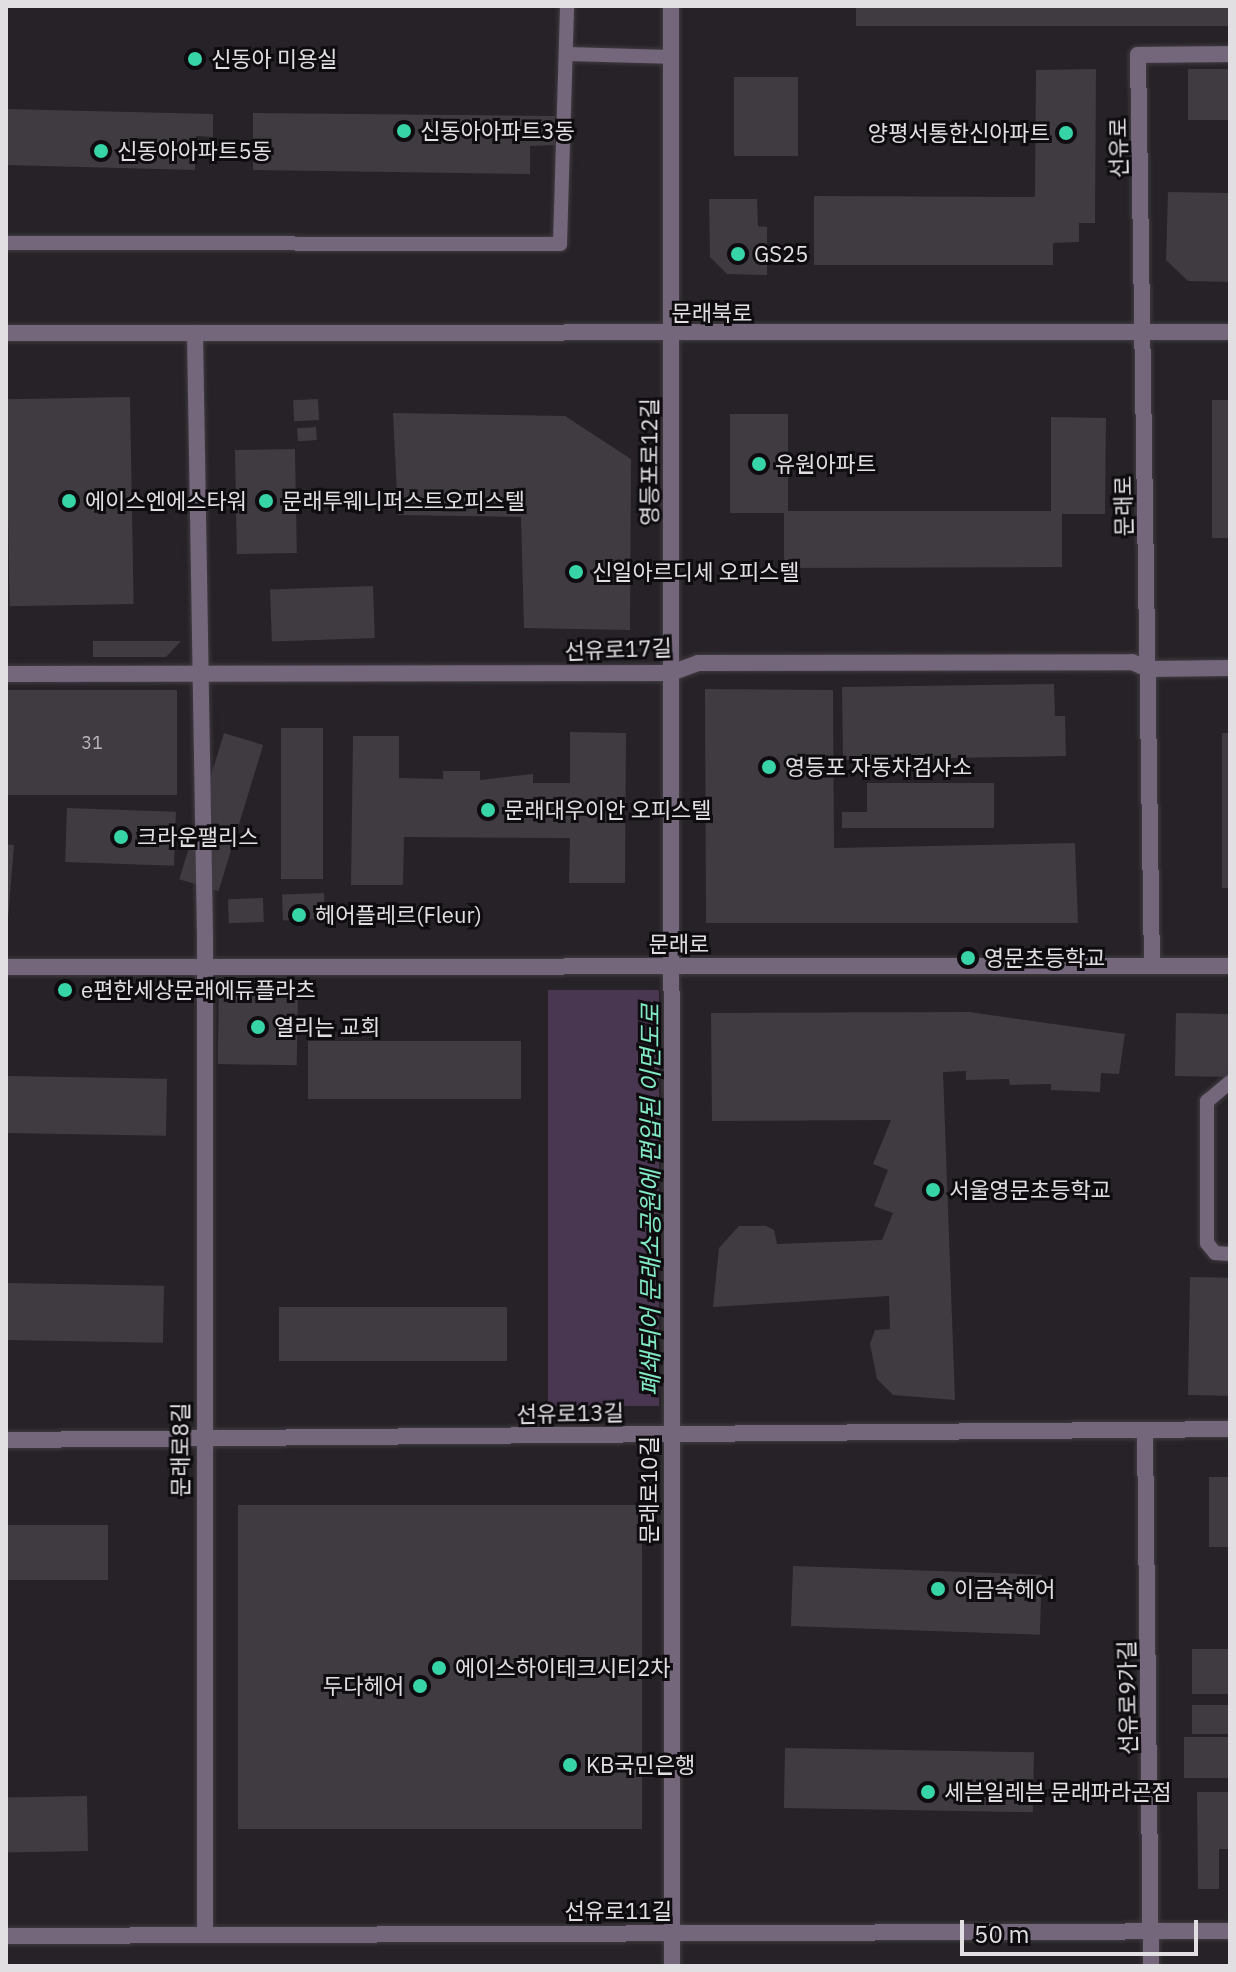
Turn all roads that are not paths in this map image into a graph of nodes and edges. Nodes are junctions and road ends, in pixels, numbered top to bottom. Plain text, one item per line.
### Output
1 (567, 6) edge
2 (671, 6) edge
3 (566, 54) junction
4 (1230, 54) edge
5 (671, 57) junction
6 (6, 243) edge
7 (1230, 332) edge
8 (6, 333) edge
9 (1142, 333) junction
10 (195, 334) junction
11 (671, 336) junction
12 (1230, 668) edge
13 (1148, 669) junction
14 (671, 673) junction
15 (6, 674) edge
16 (202, 676) junction
17 (205, 965) junction
18 (671, 966) junction
19 (1152, 966) junction
20 (1230, 966) edge
21 (6, 967) edge
22 (1230, 1082) edge
23 (1230, 1254) edge
24 (1230, 1429) edge
25 (1145, 1430) junction
26 (671, 1434) junction
27 (202, 1439) junction
28 (6, 1440) edge
29 (1152, 1931) junction
30 (1230, 1931) edge
31 (672, 1933) junction
32 (205, 1935) junction
33 (6, 1936) edge
34 (672, 1966) edge
35 (1151, 1966) edge

1 - 3 lane
2 - 5 street, 영등포로12길
3 - 5 lane
3 - 6 lane
4 - 9 street, 선유로
5 - 11 street, 영등포로12길
7 - 9 street, 문래북로
8 - 10 street, 문래북로
9 - 11 street, 문래북로
9 - 13 street, 문래로
10 - 11 street, 문래북로
10 - 16 street
11 - 14 street, 영등포로12길
12 - 13 street, 선유로17길
13 - 14 street, 선유로17길
13 - 19 street, 문래로
14 - 16 street, 선유로17길
14 - 18 street, 영등포로12길
15 - 16 street, 선유로17길
16 - 17 street
17 - 18 street, 문래로
17 - 21 street, 문래로
17 - 27 street, 문래로8길
18 - 19 street, 문래로
18 - 26 street, 문래로10길
19 - 20 street, 문래로
22 - 23 lane
24 - 25 street, 선유로13길
25 - 26 street, 선유로13길
25 - 29 street, 선유로9가길
26 - 27 street, 선유로13길
26 - 31 street, 문래로10길
27 - 28 street, 선유로13길
27 - 32 street, 문래로8길
29 - 30 street, 선유로11길
29 - 31 street, 선유로11길
29 - 35 street, 선유로9가길
31 - 32 street, 선유로11길
31 - 34 street, 문래로10길
32 - 33 street, 선유로11길

